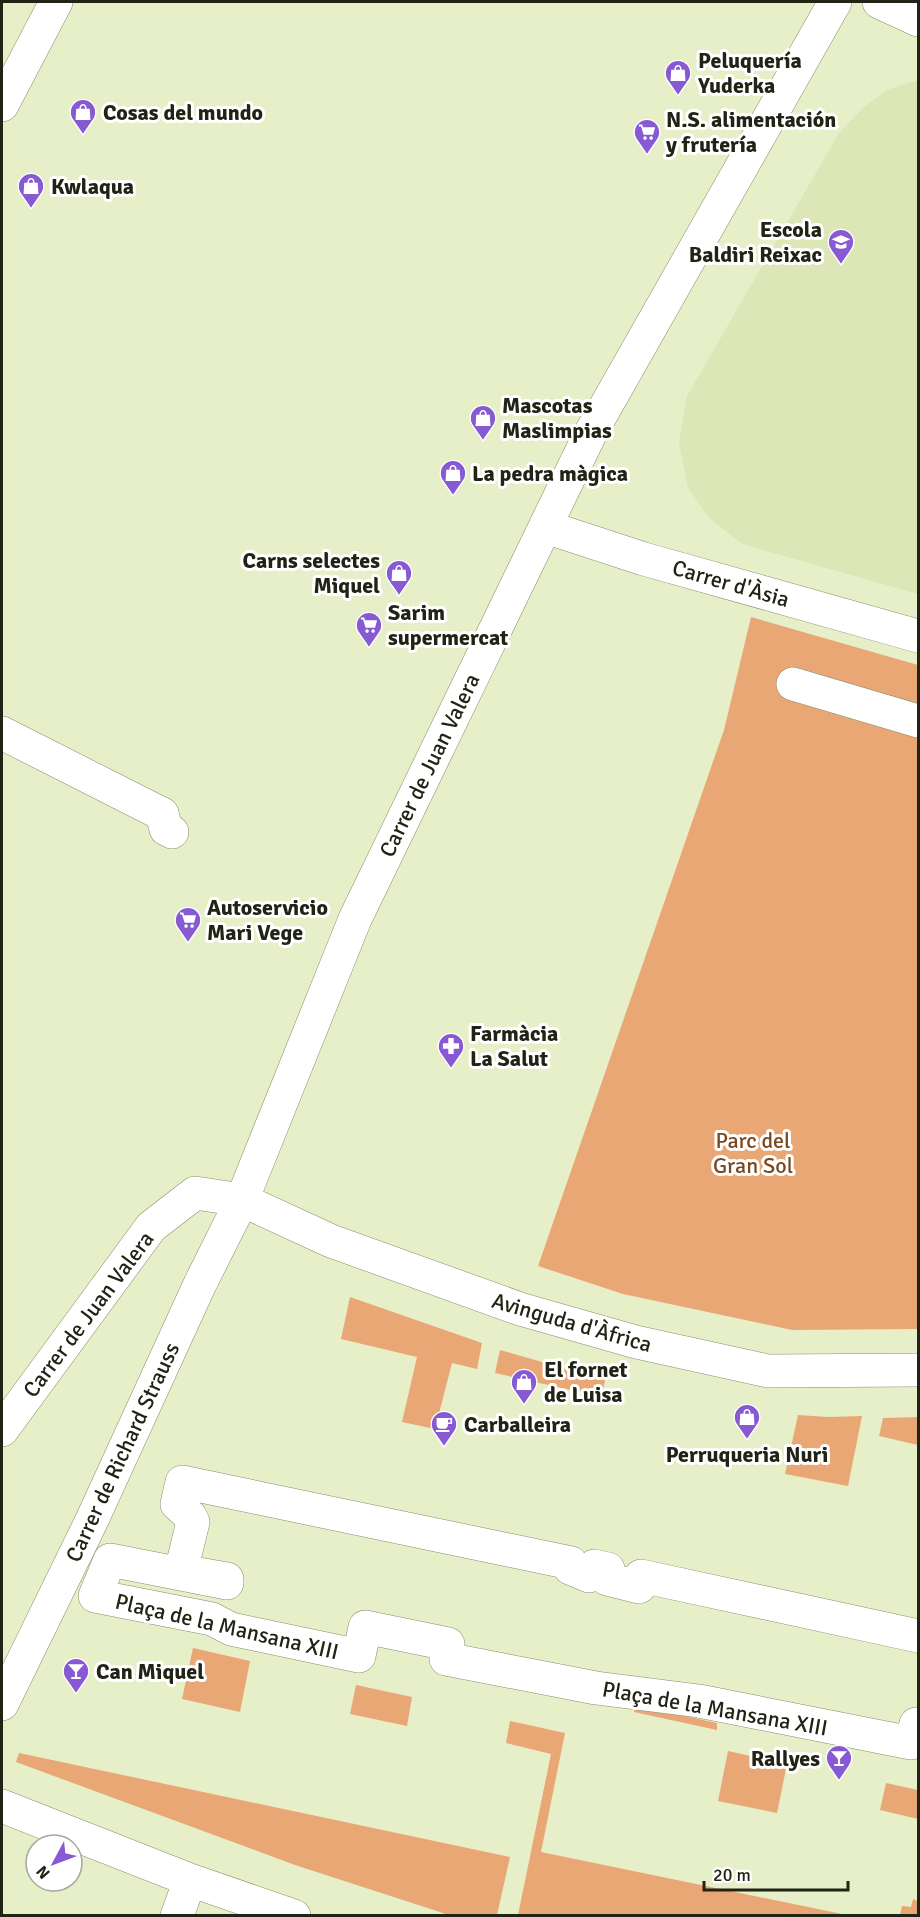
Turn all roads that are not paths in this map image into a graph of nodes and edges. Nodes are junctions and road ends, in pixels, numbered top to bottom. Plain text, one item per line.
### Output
1 (56, 2) edge
2 (835, 2) edge
3 (879, 2) edge
4 (918, 20) edge
5 (2, 105) edge
6 (546, 527) junction
7 (918, 636) edge
8 (793, 684) dead end
9 (918, 721) edge
10 (2, 733) edge
11 (167, 823) dead end
12 (242, 1200) junction
13 (918, 1370) edge
14 (2, 1430) edge
15 (918, 1636) edge
16 (2, 1704) edge
17 (918, 1725) edge
18 (2, 1806) edge
19 (190, 1880) junction
20 (177, 1916) edge
21 (294, 1916) edge

1 - 5 street
2 - 6 street, Carrer de Juan Valera
3 - 4 street
6 - 7 street, Carrer d'Àsia
6 - 12 street, Carrer de Juan Valera
8 - 9 street
10 - 11 street
12 - 13 street, Avinguda d'Àfrica
12 - 14 street, Carrer de Juan Valera
12 - 16 street, Carrer de Richard Strauss
15 - 17 street, Plaça de la Mansana XIII
18 - 19 street
19 - 20 street
19 - 21 street

